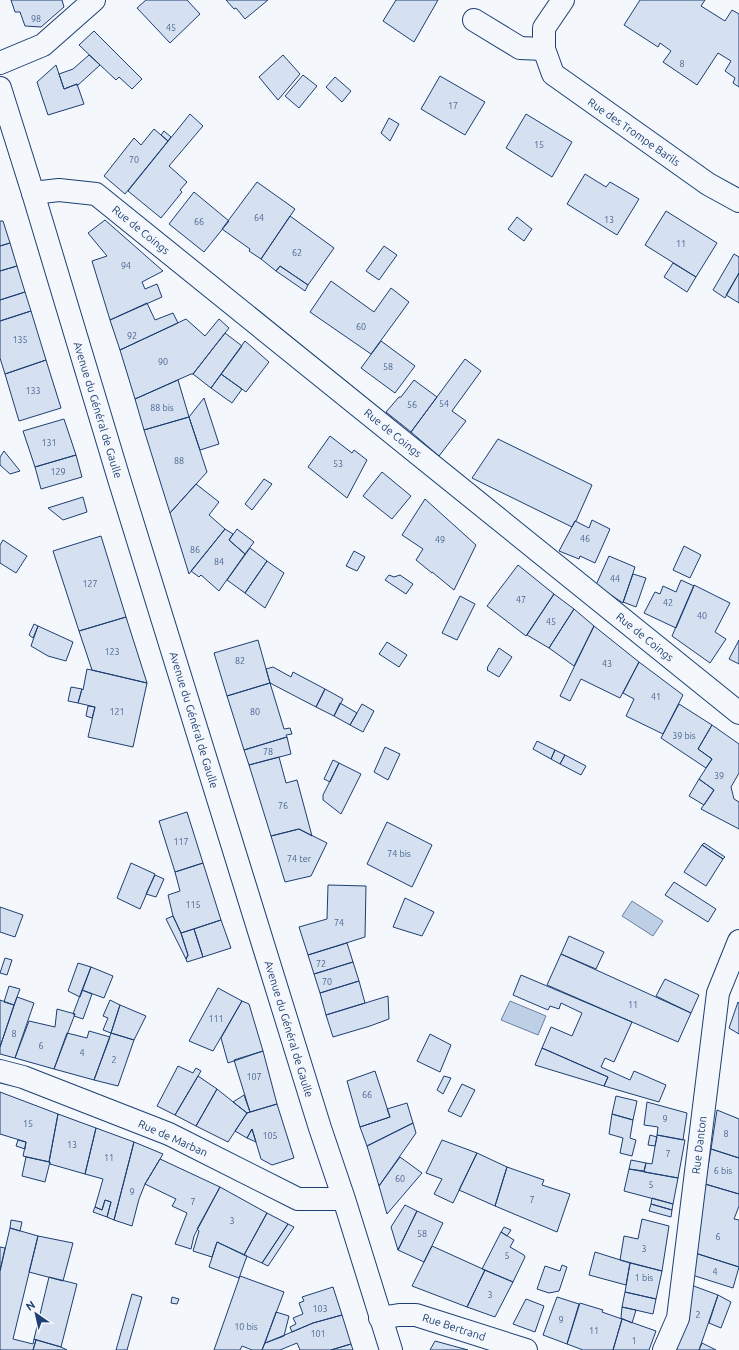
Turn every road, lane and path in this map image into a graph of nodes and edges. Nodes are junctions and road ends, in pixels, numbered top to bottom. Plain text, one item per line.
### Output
1 (94, 0) edge
2 (563, 0) edge
3 (474, 20) dead end
4 (544, 49) junction
5 (0, 63) edge
6 (0, 88) edge
7 (33, 192) junction
8 (739, 200) edge
9 (739, 713) edge
10 (739, 941) edge
11 (0, 1071) edge
12 (344, 1199) junction
13 (380, 1318) junction
14 (391, 1350) edge
15 (526, 1350) edge
16 (664, 1350) edge

1 - 5 street
2 - 4 street, Rue des Trompe Barils
3 - 4 street
4 - 8 street, Rue des Trompe Barils
6 - 7 street, Avenue du Général de Gaulle
7 - 9 street, Rue de Coings
7 - 12 street, Avenue du Général de Gaulle
10 - 16 street, Rue Danton
11 - 12 street, Rue de Marban
12 - 13 street, Avenue du Général de Gaulle
13 - 14 street, Avenue du Général de Gaulle
13 - 15 street, Rue Bertrand

